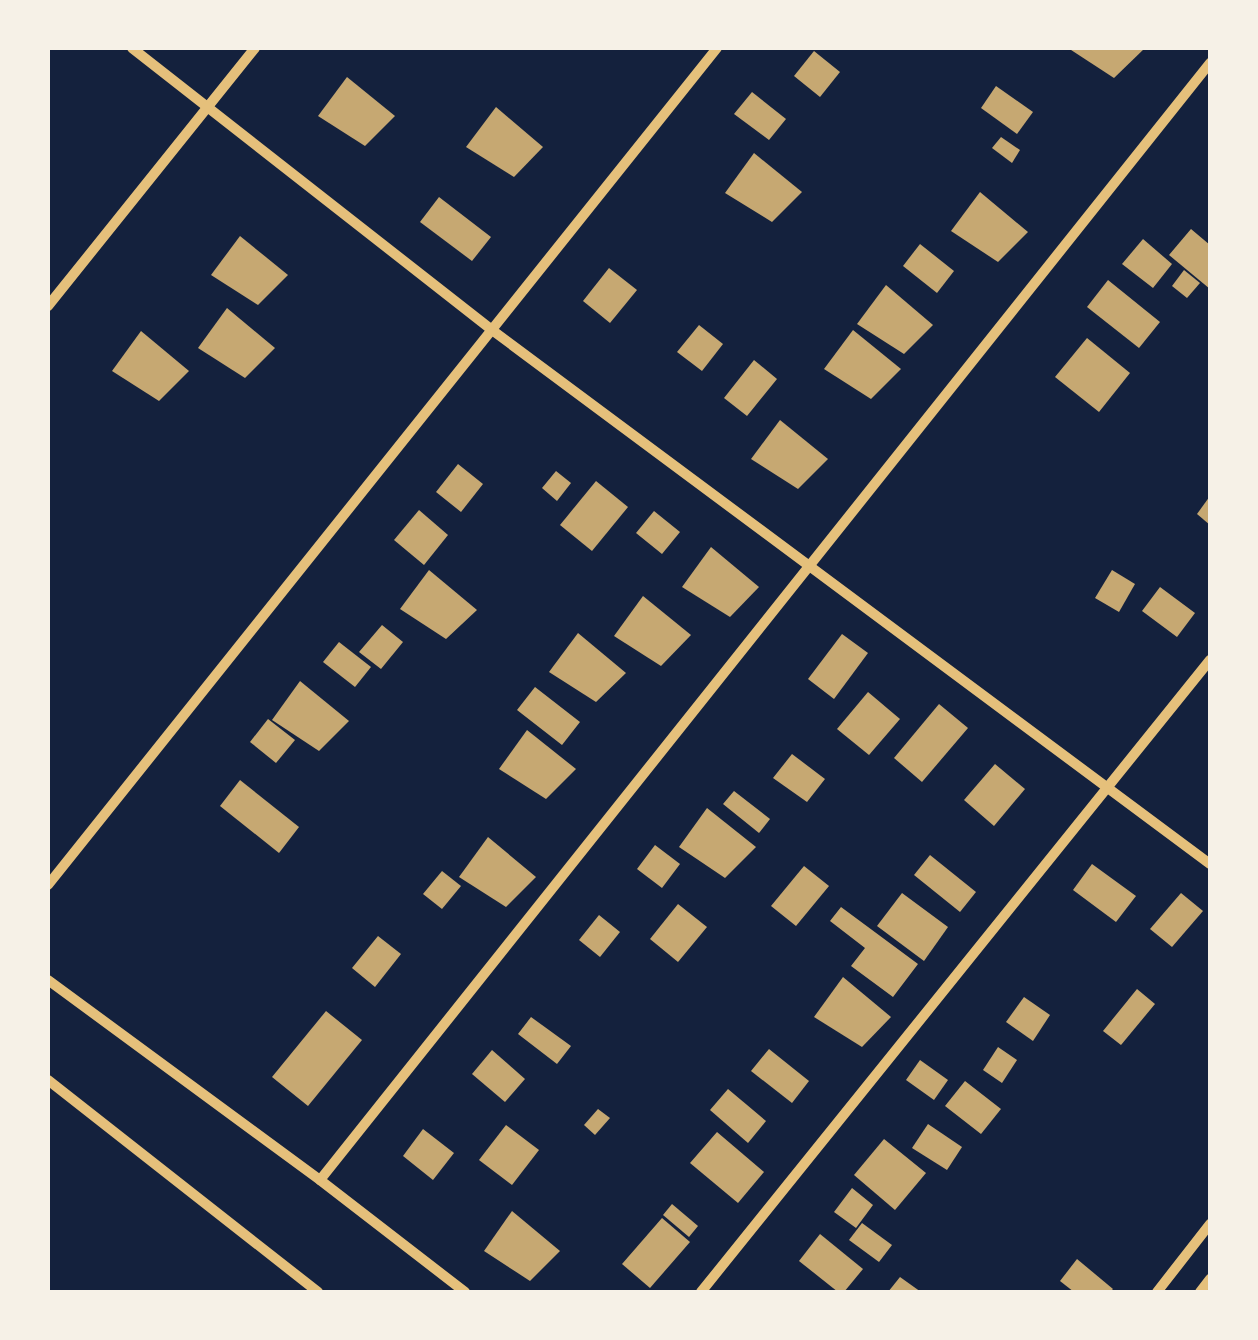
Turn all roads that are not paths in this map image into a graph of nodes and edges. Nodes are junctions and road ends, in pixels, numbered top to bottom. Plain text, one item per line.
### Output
1 (132, 48) edge
2 (255, 48) edge
3 (716, 48) edge
4 (1210, 63) edge
5 (208, 107) junction
6 (48, 306) edge
7 (492, 330) junction
8 (810, 565) junction
9 (1210, 660) edge
10 (1107, 790) junction
11 (1210, 864) edge
12 (48, 884) edge
13 (48, 980) edge
14 (48, 1080) edge
15 (320, 1180) junction
16 (1210, 1224) edge
17 (1210, 1279) edge
18 (318, 1292) edge
19 (465, 1292) edge
20 (701, 1292) edge
21 (1157, 1292) edge
22 (1200, 1292) edge

1 - 5 street
2 - 5 street
3 - 7 street
4 - 8 street
5 - 6 street
5 - 7 street
7 - 8 street
7 - 12 street
8 - 10 street
8 - 15 street
9 - 10 street
10 - 11 street
10 - 20 street
13 - 15 street
14 - 18 street
15 - 19 street
16 - 21 street
17 - 22 street

